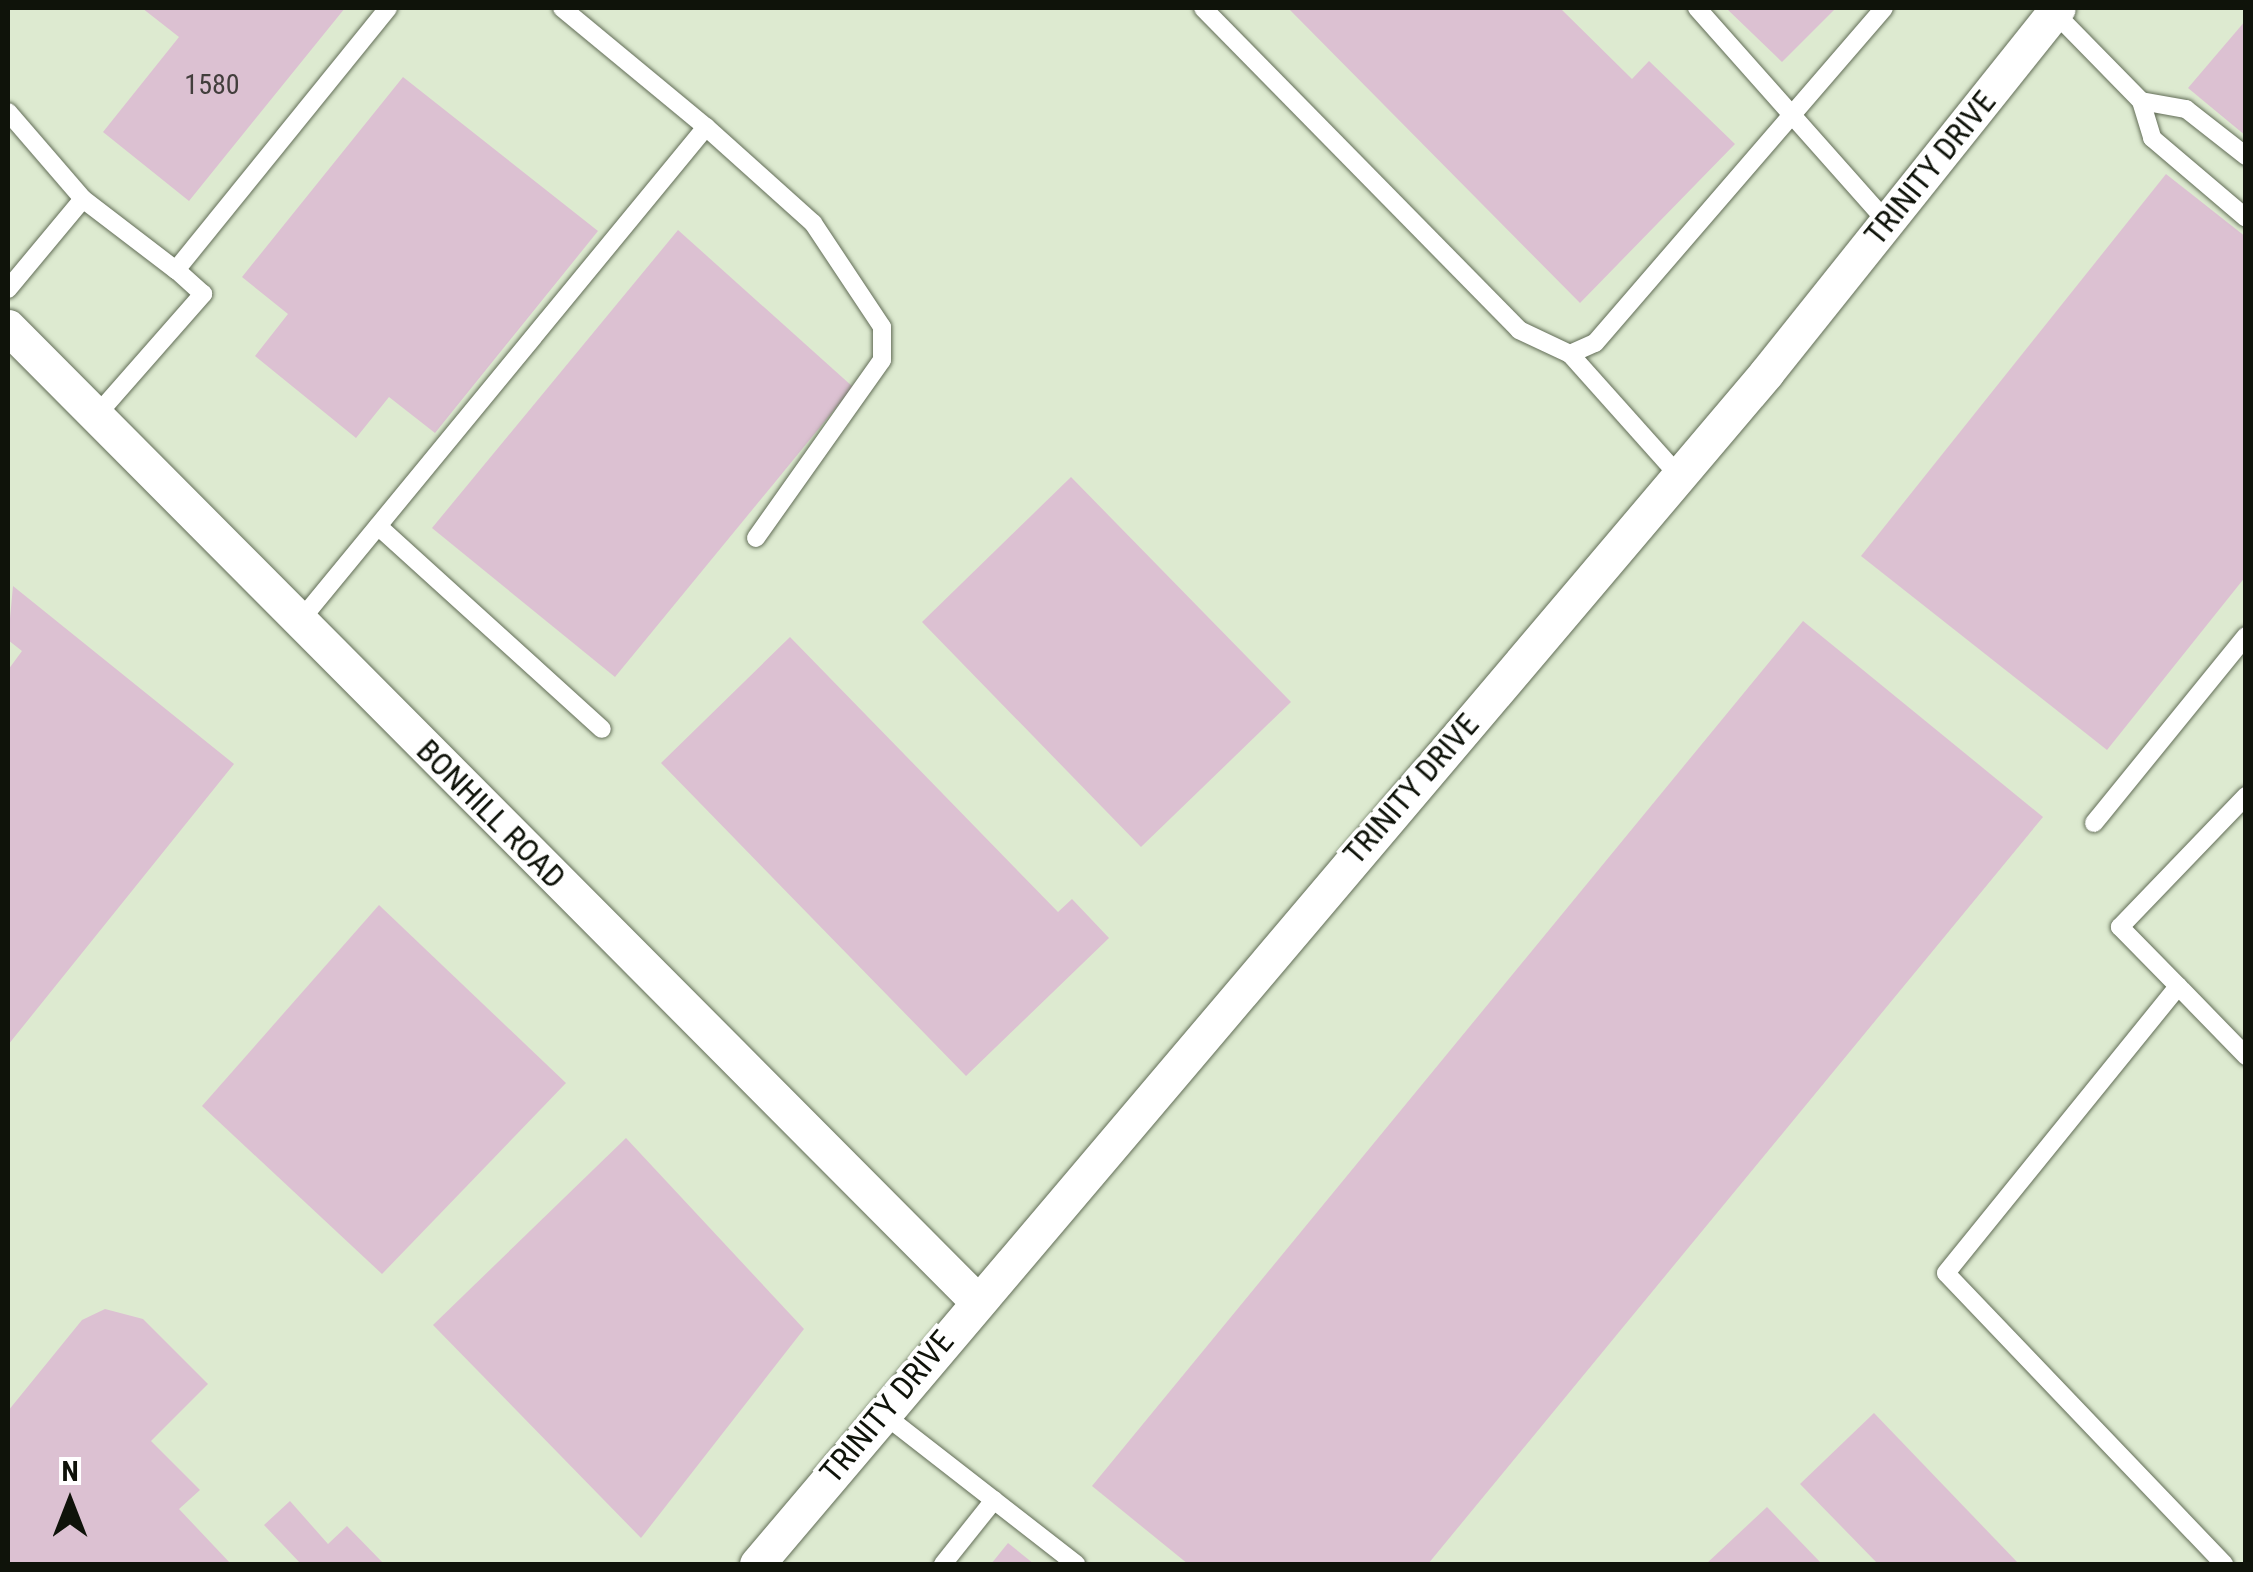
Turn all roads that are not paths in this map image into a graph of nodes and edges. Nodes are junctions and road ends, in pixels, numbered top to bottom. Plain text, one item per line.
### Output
1 (388, 8) edge
2 (562, 8) edge
3 (1204, 8) edge
4 (1697, 8) edge
5 (1884, 8) edge
6 (2054, 9) edge
7 (2140, 101) junction
8 (8, 112) edge
9 (1790, 112) junction
10 (706, 128) junction
11 (2246, 156) edge
12 (83, 198) junction
13 (2246, 218) edge
14 (1888, 222) junction
15 (176, 270) junction
16 (8, 289) edge
17 (8, 327) edge
18 (1570, 354) junction
19 (95, 416) junction
20 (1678, 476) junction
21 (378, 526) junction
22 (756, 538) dead end
23 (299, 622) junction
24 (2246, 636) edge
25 (602, 729) dead end
26 (2246, 796) edge
27 (2094, 823) dead end
28 (2178, 986) junction
29 (2246, 1056) edge
30 (976, 1300) junction
31 (882, 1413) junction
32 (994, 1500) junction
33 (757, 1564) edge
34 (943, 1564) edge
35 (1076, 1564) edge
36 (2224, 1564) edge

1 - 15 lane
2 - 10 lane
3 - 18 lane
4 - 9 lane
5 - 9 lane
6 - 7 lane
6 - 14 street, TRINITY DRIVE
7 - 11 lane
7 - 13 lane
8 - 12 lane
9 - 14 lane
9 - 18 lane
10 - 21 lane
10 - 22 lane
12 - 15 lane
12 - 16 lane
14 - 20 street, TRINITY DRIVE
15 - 19 lane
17 - 19 street, BONHILL ROAD
18 - 20 lane
19 - 23 street, BONHILL ROAD
20 - 30 street, TRINITY DRIVE
21 - 23 lane
21 - 25 lane
23 - 30 street, BONHILL ROAD
24 - 27 lane
26 - 28 lane
28 - 29 lane
28 - 36 lane
30 - 31 street, TRINITY DRIVE
31 - 32 lane
31 - 33 street, TRINITY DRIVE
32 - 34 lane
32 - 35 lane

